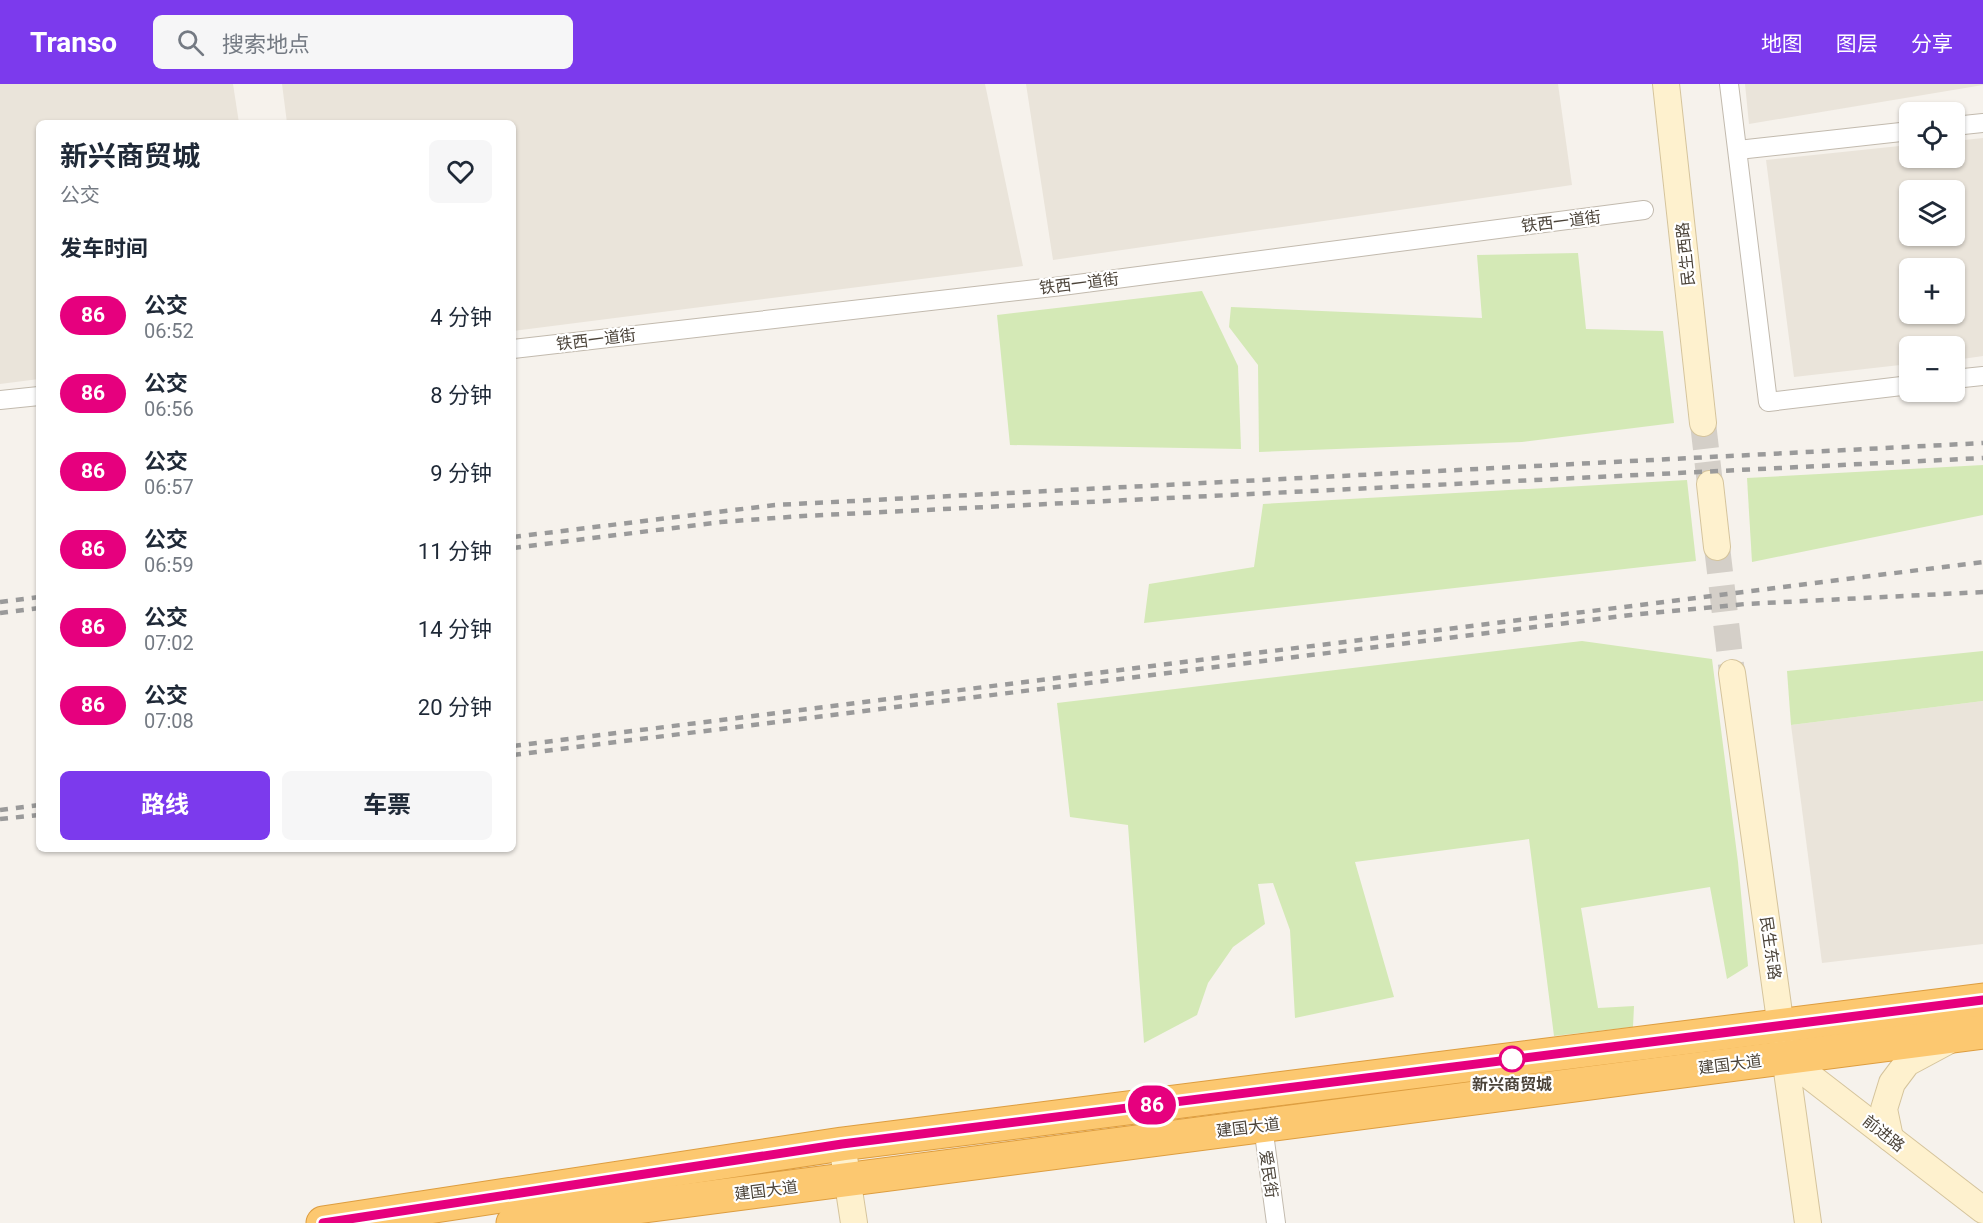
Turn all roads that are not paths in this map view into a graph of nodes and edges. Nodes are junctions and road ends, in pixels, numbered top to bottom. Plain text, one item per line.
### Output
1 (1666, 84) edge
2 (1729, 84) edge
3 (1983, 123) edge
4 (1965, 125) edge
5 (1899, 132) edge
6 (1738, 150) junction
7 (1644, 210) dead end
8 (516, 349) edge
9 (1983, 376) edge
10 (1965, 378) edge
11 (1899, 386) edge
12 (36, 396) edge
13 (0, 400) edge
14 (1703, 423) tunnel mouth
15 (1710, 484) tunnel mouth
16 (1717, 547) tunnel mouth
17 (1732, 673) tunnel mouth
18 (1983, 1000) edge
19 (1972, 1034) edge
20 (1783, 1041) junction
21 (1263, 1126) junction
22 (1890, 1138) junction
23 (842, 1144) junction
24 (848, 1180) junction
25 (1983, 1210) edge
26 (323, 1223) edge
27 (513, 1223) edge
28 (854, 1223) edge
29 (1276, 1223) edge
30 (1808, 1223) edge

1 - 14 main road, 民生西路
2 - 6 street
3 - 4 street
5 - 6 street
6 - 11 street
7 - 8 street, 铁西一道街
9 - 10 street
12 - 13 street
15 - 16 main road
17 - 20 main road, 民生东路
18 - 20 highway, 建国大道
19 - 20 highway, 建国大道
19 - 22 main road
20 - 21 highway, 建国大道
20 - 22 main road, 前进路
20 - 23 highway, 建国大道
20 - 30 main road, 民生东路
21 - 24 highway, 建国大道
21 - 29 street, 爱民街
22 - 25 main road, 前进路
23 - 24 main road
23 - 26 highway, 建国大道
24 - 27 highway, 建国大道
24 - 28 main road

